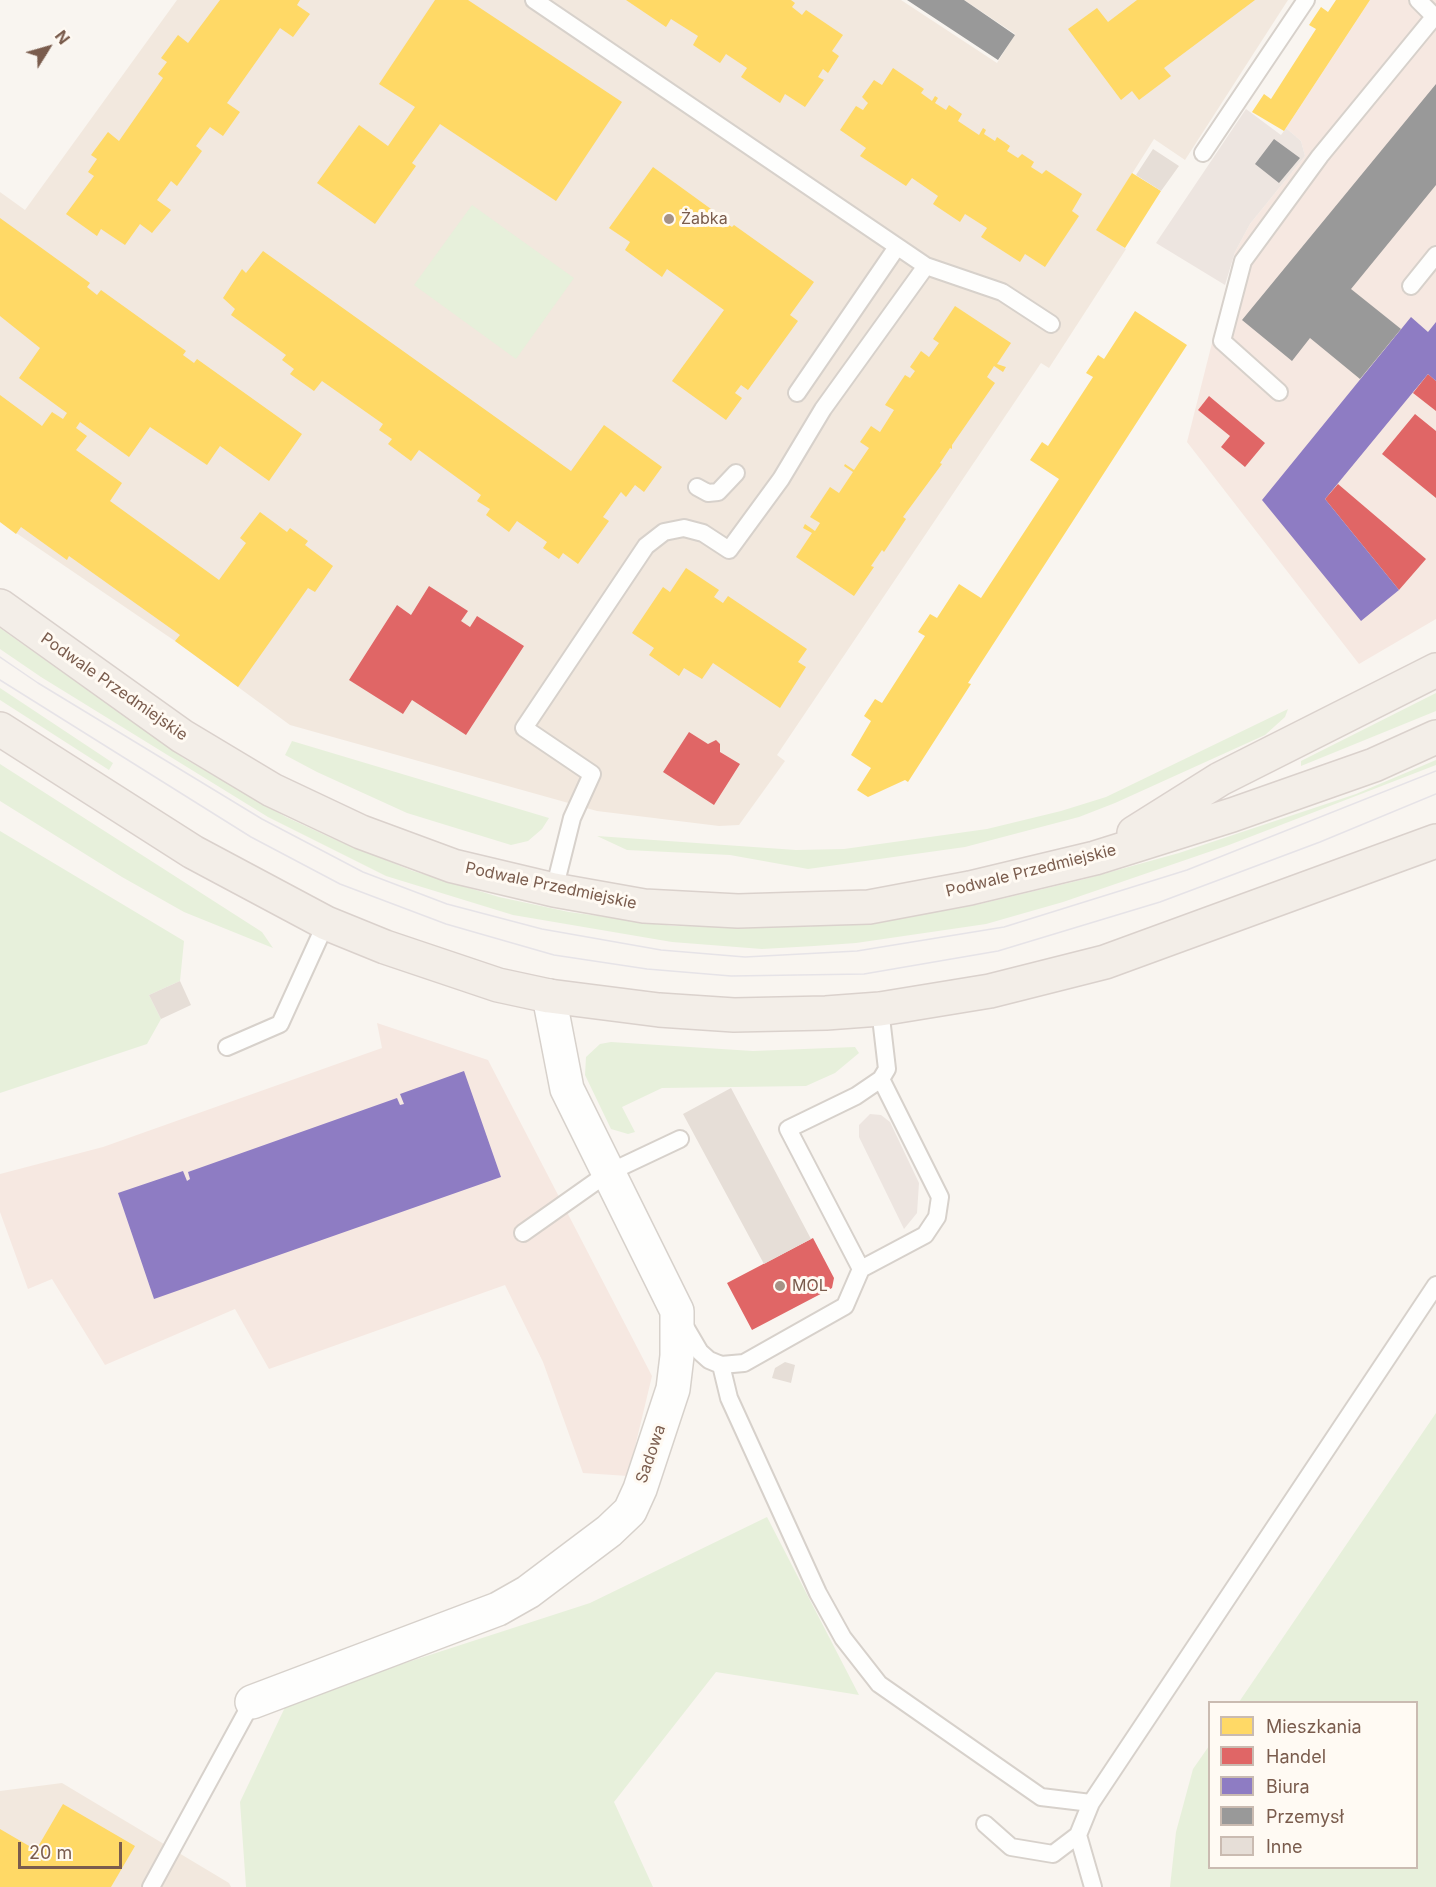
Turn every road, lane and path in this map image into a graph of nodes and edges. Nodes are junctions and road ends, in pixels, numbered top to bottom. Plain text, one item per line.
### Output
1 (534, 0) edge
2 (1306, 0) edge
3 (1418, 0) edge
4 (1435, 18) edge
5 (1203, 153) dead end
6 (897, 247) junction
7 (1436, 255) edge
8 (926, 266) junction
9 (1411, 286) dead end
10 (1051, 324) dead end
11 (1279, 392) dead end
12 (797, 393) dead end
13 (736, 473) dead end
14 (698, 487) dead end
15 (0, 606) edge
16 (1436, 670) edge
17 (0, 729) edge
18 (1436, 737) edge
19 (1436, 841) edge
20 (1095, 858) junction
21 (554, 890) junction
22 (327, 923) junction
23 (549, 996) junction
24 (880, 1009) junction
25 (227, 1047) dead end
26 (881, 1079) junction
27 (680, 1139) dead end
28 (608, 1173) junction
29 (523, 1233) dead end
30 (861, 1269) junction
31 (1436, 1285) edge
32 (677, 1311) junction
33 (721, 1365) junction
34 (252, 1702) joint
35 (1091, 1803) junction
36 (985, 1824) dead end
37 (1078, 1835) junction
38 (151, 1887) edge
39 (1093, 1887) edge

1 - 6 lane
2 - 5 lane
3 - 4 lane
4 - 11 lane
6 - 8 lane
6 - 12 lane
7 - 9 lane
8 - 10 lane
8 - 21 lane
13 - 14 lane
15 - 21 main road, Podwale Przedmiejskie
16 - 20 main road
17 - 22 main road
18 - 20 main road, Podwale Przedmiejskie
19 - 24 main road
20 - 21 main road, Podwale Przedmiejskie
22 - 23 main road
22 - 25 lane
23 - 24 main road
23 - 28 street, Sadowa
24 - 26 lane
26 - 30 lane
26 - 30 lane
27 - 28 lane
28 - 29 lane
28 - 32 street, Sadowa
30 - 33 lane
31 - 35 lane
32 - 33 lane
32 - 34 street, Sadowa
33 - 35 lane
34 - 38 lane
35 - 37 lane
36 - 37 lane
37 - 39 lane

